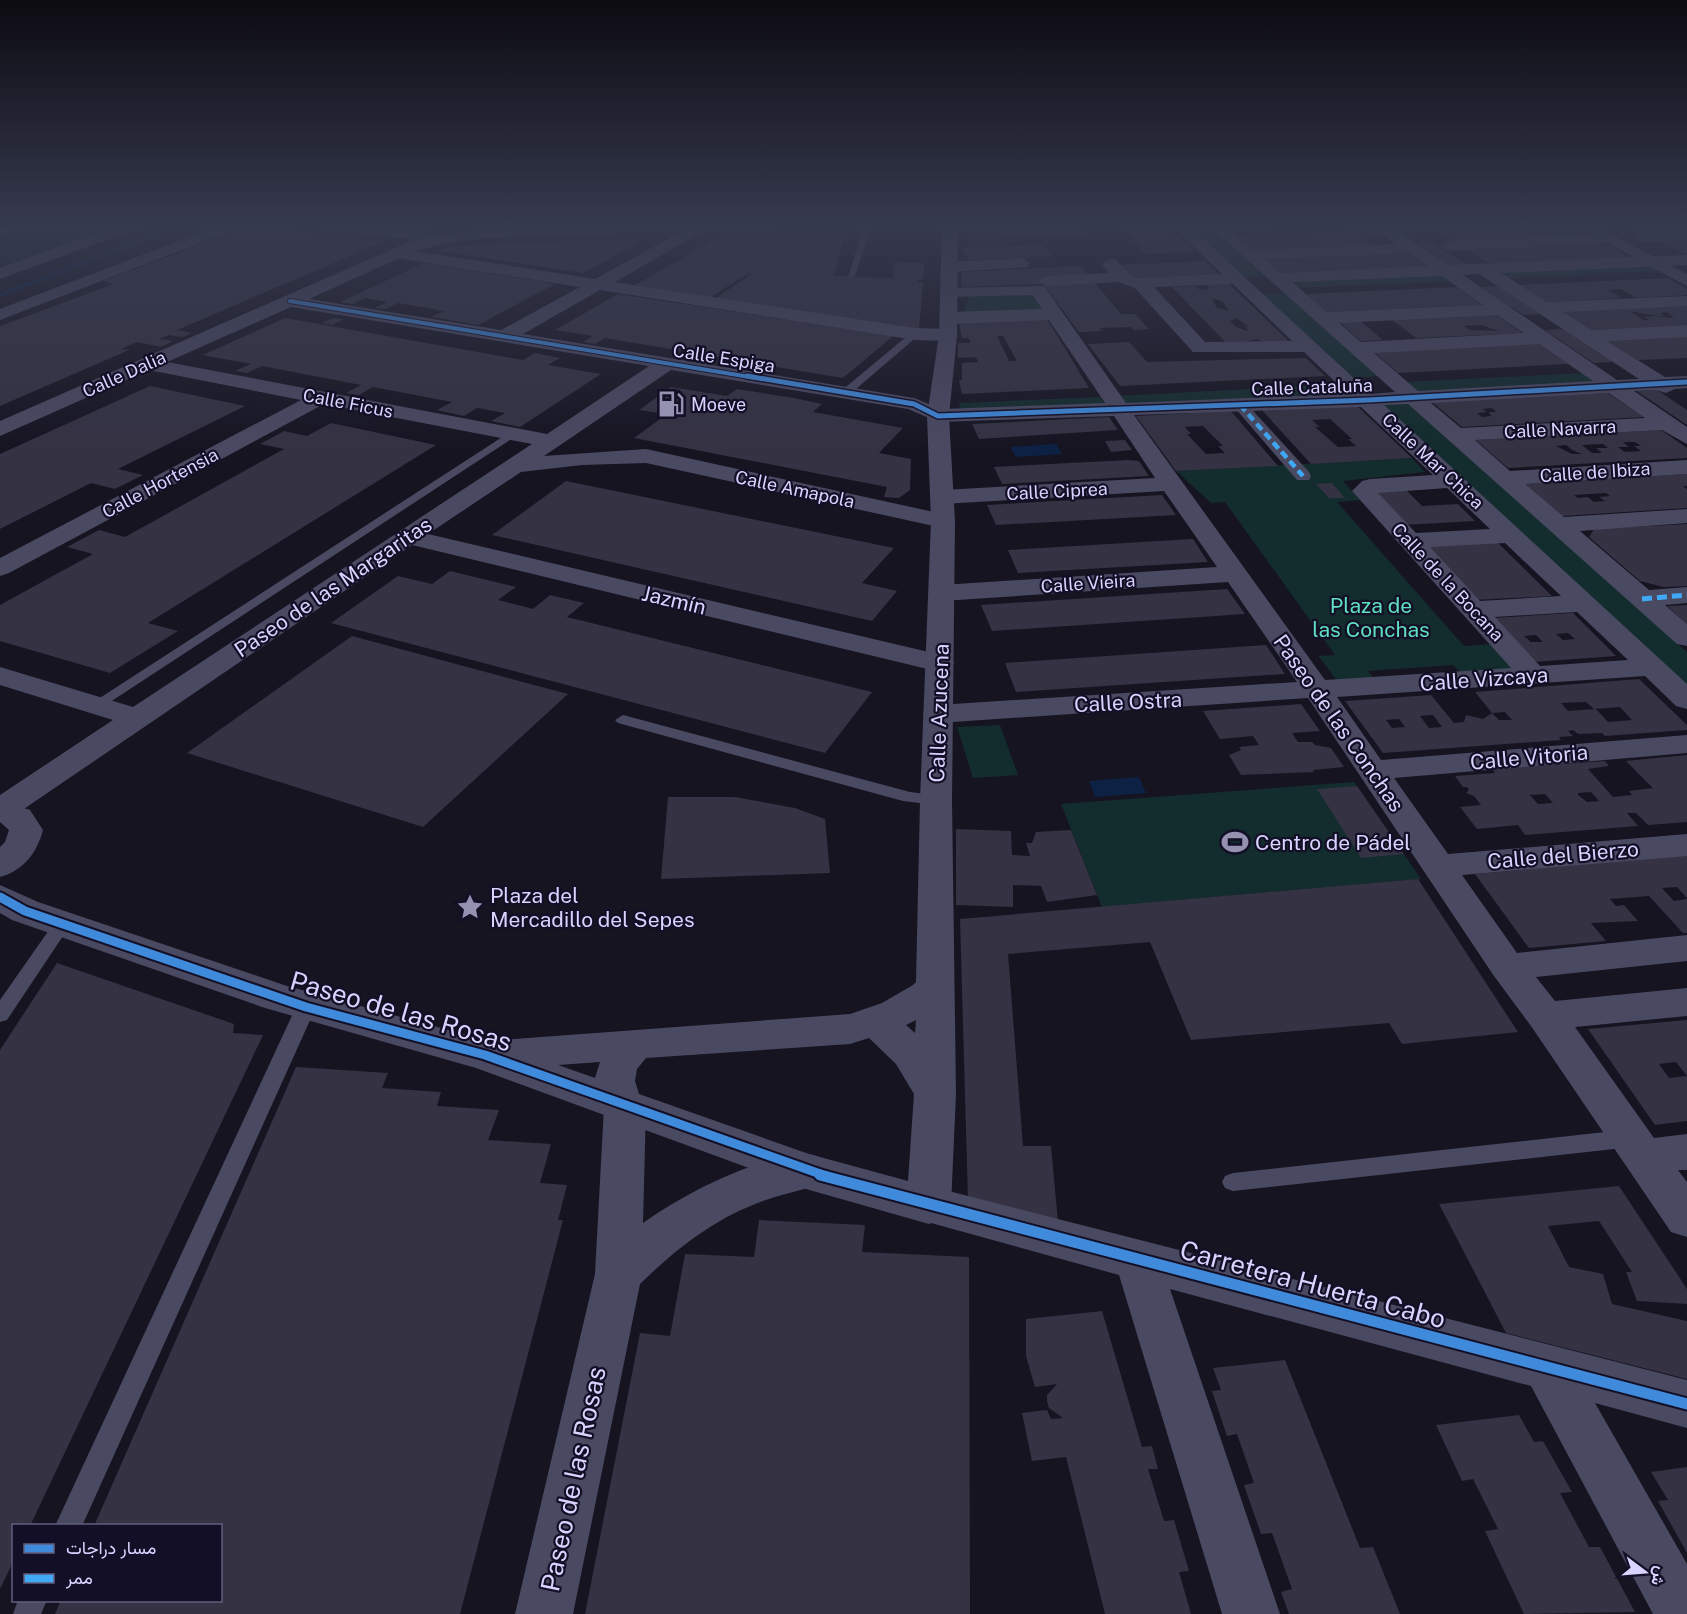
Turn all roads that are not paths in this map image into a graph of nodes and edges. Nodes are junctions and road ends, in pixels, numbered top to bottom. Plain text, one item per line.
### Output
1 (43, 298) edge
2 (296, 298) edge
3 (571, 298) edge
4 (687, 298) edge
5 (949, 298) edge
6 (958, 298) edge
7 (973, 298) edge
8 (1044, 298) edge
9 (1154, 298) edge
10 (1258, 298) edge
11 (1297, 298) edge
12 (1486, 298) edge
13 (1529, 298) edge
14 (290, 301) junction
15 (1687, 301) edge
16 (949, 303) junction
17 (1543, 308) junction
18 (1502, 309) junction
19 (1054, 314) junction
20 (0, 315) edge
21 (1320, 318) junction
22 (1687, 331) edge
23 (915, 334) junction
24 (1587, 336) junction
25 (503, 337) junction
26 (1544, 338) junction
27 (1309, 346) junction
28 (1356, 348) junction
29 (146, 364) junction
30 (666, 364) junction
31 (1687, 365) edge
32 (1634, 367) junction
33 (1591, 370) junction
34 (1391, 379) junction
35 (1349, 382) junction
36 (1687, 382) edge
37 (1661, 384) junction
38 (1614, 386) junction
39 (845, 393) junction
40 (320, 398) junction
41 (1410, 398) junction
42 (1368, 400) junction
43 (1687, 401) edge
44 (1114, 402) junction
45 (1240, 405) junction
46 (930, 407) junction
47 (1665, 423) junction
48 (607, 425) junction
49 (0, 429) edge
50 (514, 434) junction
51 (1454, 435) junction
52 (1687, 437) edge
53 (551, 441) junction
54 (646, 456) junction
55 (514, 466) junction
56 (1687, 467) edge
57 (1303, 476) dead end
58 (1503, 478) junction
59 (1454, 481) junction
60 (1171, 484) junction
61 (943, 509) junction
62 (1687, 516) edge
63 (1557, 525) junction
64 (1511, 535) junction
65 (408, 537) junction
66 (1410, 541) junction
67 (0, 567) edge
68 (1235, 574) junction
69 (942, 593) junction
70 (1687, 595) edge
71 (1642, 598) junction
72 (1584, 603) junction
73 (1473, 610) junction
74 (1687, 638) edge
75 (940, 663) junction
76 (1651, 667) junction
77 (0, 676) edge
78 (1534, 676) junction
79 (1318, 691) junction
80 (1687, 700) edge
81 (96, 705) junction
82 (938, 714) junction
83 (138, 718) junction
84 (624, 720) dead end
85 (1687, 744) edge
86 (1370, 770) junction
87 (936, 800) junction
88 (0, 810) edge
89 (1687, 845) edge
90 (0, 866) edge
91 (1438, 866) junction
92 (0, 897) edge
93 (62, 924) junction
94 (1687, 948) edge
95 (1507, 967) junction
96 (936, 987) junction
97 (1687, 1002) edge
98 (306, 1006) junction
99 (0, 1015) edge
100 (1545, 1016) junction
101 (876, 1022) junction
102 (635, 1045) junction
103 (485, 1055) junction
104 (935, 1094) junction
105 (626, 1107) junction
106 (1639, 1147) junction
107 (1687, 1152) edge
108 (806, 1171) junction
109 (1233, 1182) dead end
110 (929, 1205) junction
111 (1687, 1218) edge
112 (1137, 1259) junction
113 (618, 1274) junction
114 (1548, 1369) junction
115 (1687, 1404) edge
116 (69, 1524) edge
117 (544, 1614) edge
118 (1251, 1614) edge
119 (1684, 1614) edge

1 - 20 street
2 - 14 street, Calle Dalia
3 - 25 street
4 - 23 street
5 - 16 street, Calle Azucena
6 - 16 street
7 - 16 street
8 - 19 street, Paseo de las Conchas
9 - 27 street
10 - 27 street, Calle Mar Chica
11 - 21 street, Calle Mar Chica
12 - 18 street
13 - 17 street
14 - 25 street, Calle Espiga
14 - 29 street, Calle Dalia
15 - 17 street
16 - 19 street
16 - 23 street
16 - 46 street, Calle Azucena
17 - 24 street
18 - 21 street
18 - 26 street
19 - 44 street, Paseo de las Conchas
21 - 28 street, Calle Mar Chica
22 - 24 street
23 - 39 lane
24 - 32 street
25 - 30 street, Calle Espiga
26 - 28 street
26 - 33 street
27 - 35 street, Calle Mar Chica
28 - 34 street, Calle Mar Chica
29 - 40 street, Calle Ficus
29 - 49 street, Calle Dalia
30 - 39 street, Calle Espiga
30 - 48 street, Paseo de las Margaritas
31 - 32 street, Calle Cataluña
32 - 33 street, Calle Cataluña
32 - 37 street
33 - 34 street, Calle Cataluña
33 - 38 street
34 - 35 street, Calle Cataluña
34 - 41 street, Calle Mar Chica
35 - 42 street, Calle Mar Chica
35 - 44 street, Calle Cataluña
36 - 37 street, Calle Cataluña
37 - 38 street, Calle Cataluña
37 - 43 street
38 - 41 street, Calle Cataluña
38 - 47 street
39 - 46 street, Calle Espiga
40 - 50 street, Calle Ficus
40 - 67 street, Calle Hortensia
41 - 42 street, Calle Cataluña
41 - 51 street, Calle Mar Chica
42 - 45 street, Calle Cataluña
42 - 59 street, Calle Mar Chica
44 - 45 street, Calle Cataluña
44 - 46 street, Calle Cataluña
44 - 60 street, Paseo de las Conchas
45 - 57 street
46 - 61 street, Calle Azucena
47 - 51 street, Calle Navarra
47 - 52 street
48 - 53 street, Paseo de las Margaritas
48 - 54 street, Calle Amapola
50 - 53 street, Calle Ficus
50 - 81 lane
51 - 58 street, Calle Mar Chica
53 - 55 street, Paseo de las Margaritas
54 - 55 street, Calle Amapola
54 - 61 street, Calle Amapola
55 - 65 street, Paseo de las Margaritas
56 - 58 street, Calle de Ibiza
58 - 63 street, Calle Mar Chica
59 - 64 street, Calle Mar Chica
59 - 66 street, Calle de la Bocana
60 - 61 street, Calle Ciprea
60 - 68 street, Paseo de las Conchas
61 - 69 street, Calle Azucena
62 - 63 street
63 - 71 street, Calle Mar Chica
64 - 66 street
64 - 72 street, Calle Mar Chica
65 - 75 street, Jazmín
65 - 83 street, Paseo de las Margaritas
66 - 73 street, Calle de la Bocana
68 - 69 street, Calle Vieira
68 - 79 street, Paseo de las Conchas
69 - 75 street, Calle Azucena
70 - 71 street
71 - 74 street, Calle Mar Chica
72 - 73 street
72 - 76 street, Calle Mar Chica
73 - 78 street, Calle de la Bocana
75 - 82 street, Calle Azucena
76 - 78 street, Calle Vizcaya
76 - 80 street, Calle Mar Chica
77 - 81 street
78 - 79 street, Calle Vizcaya
79 - 82 street, Calle Ostra
79 - 86 street, Paseo de las Conchas
81 - 83 street
82 - 87 street, Calle Azucena
83 - 88 street, Paseo de las Margaritas
84 - 87 lane
85 - 86 street, Calle Vitoria
86 - 91 street, Paseo de las Conchas
87 - 96 street, Calle Azucena
88 - 90 street
89 - 91 street, Calle del Bierzo
91 - 95 street, Paseo de las Conchas
92 - 93 street, Paseo de las Rosas
93 - 98 street, Paseo de las Rosas
93 - 99 lane
94 - 95 street
95 - 100 street, Paseo de las Conchas
96 - 101 street, Paseo de las Rosas
96 - 104 street, Calle Azucena
97 - 100 street
98 - 103 street, Paseo de las Rosas
98 - 116 lane, Paseo de las Rosas
100 - 106 street, Paseo de las Conchas
101 - 102 street, Paseo de las Rosas
101 - 104 street
102 - 103 street, Paseo de las Rosas
102 - 105 street
103 - 105 street, Paseo de las Rosas
104 - 110 street, Calle Azucena
105 - 108 street, Paseo de las Rosas
105 - 113 street, Paseo de las Rosas
106 - 107 street
106 - 109 lane
106 - 111 street, Paseo de las Conchas
108 - 110 street, Paseo de las Rosas
108 - 113 street, Paseo de las Rosas
110 - 112 street, Carretera Huerta Cabo
112 - 114 street, Carretera Huerta Cabo
112 - 118 street
113 - 117 street, Paseo de las Rosas
114 - 115 street, Carretera Huerta Cabo
114 - 119 street

